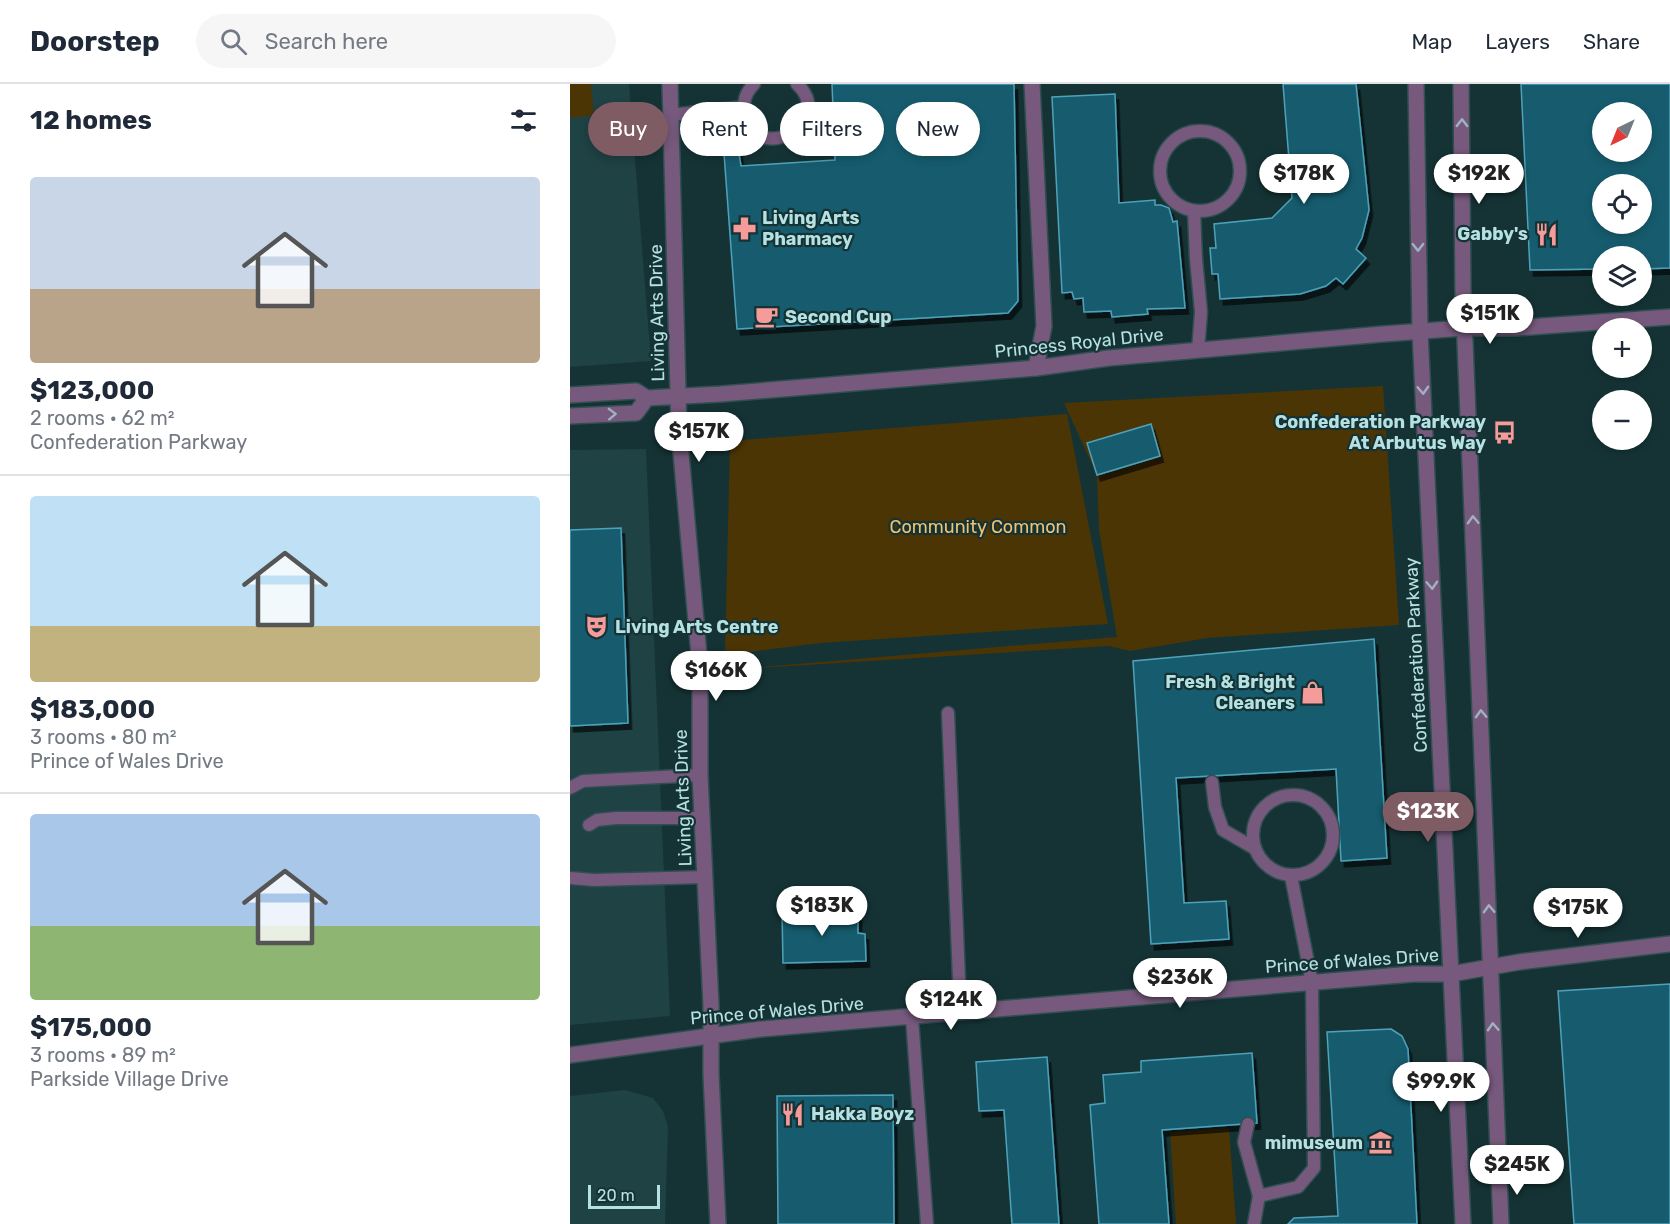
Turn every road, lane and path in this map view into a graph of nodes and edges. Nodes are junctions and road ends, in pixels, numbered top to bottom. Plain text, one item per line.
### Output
1 (670, 84) edge
2 (754, 84) edge
3 (797, 84) edge
4 (1032, 84) edge
5 (1416, 84) edge
6 (1461, 84) edge
7 (744, 102) edge
8 (680, 114) edge
9 (671, 115) junction
10 (768, 136) edge
11 (1194, 211) junction
12 (1670, 317) edge
13 (1464, 328) junction
14 (1420, 332) junction
15 (1198, 351) junction
16 (1036, 368) junction
17 (570, 395) edge
18 (678, 397) junction
19 (647, 398) junction
20 (590, 414) junction
21 (570, 416) edge
22 (570, 424) edge
23 (948, 713) dead end
24 (700, 775) junction
25 (1212, 782) dead end
26 (570, 788) edge
27 (702, 818) junction
28 (589, 825) dead end
29 (1254, 848) junction
30 (1291, 876) junction
31 (705, 877) junction
32 (570, 878) edge
33 (1670, 944) edge
34 (1491, 968) junction
35 (1451, 974) junction
36 (1312, 983) junction
37 (963, 1013) junction
38 (912, 1018) junction
39 (711, 1035) junction
40 (570, 1055) edge
41 (1248, 1124) dead end
42 (1259, 1196) junction
43 (718, 1224) edge
44 (927, 1224) edge
45 (1254, 1224) edge
46 (1463, 1224) edge
47 (1501, 1224) edge

1 - 9 street, Living Arts Drive
2 - 7 lane
3 - 10 lane
4 - 16 street
5 -> 14 street, Confederation Parkway
13 -> 6 street
8 - 9 lane
9 - 18 street, Living Arts Drive
11 - 11 lane
11 - 15 lane
12 - 13 street, Princess Royal Drive
13 - 14 street, Princess Royal Drive
34 -> 13 street
14 - 15 street, Princess Royal Drive
14 -> 35 street, Confederation Parkway
15 - 16 street, Princess Royal Drive
16 - 18 street, Princess Royal Drive
17 - 19 street, Princess Royal Drive
18 - 19 street, Princess Royal Drive
18 - 24 street, Living Arts Drive
20 -> 19 street
20 - 21 street
20 - 22 lane
23 - 37 lane
24 - 26 lane
24 - 27 street, Living Arts Drive
25 - 29 lane
27 - 28 lane
27 - 31 street, Living Arts Drive
29 - 30 lane
29 - 30 lane
30 - 36 lane
31 - 32 lane
31 - 39 street, Living Arts Drive
33 - 34 street, Prince of Wales Drive
34 - 35 street, Prince of Wales Drive
47 -> 34 street
35 - 36 street, Prince of Wales Drive
35 - 46 street, Confederation Parkway
36 - 37 street, Prince of Wales Drive
36 - 42 lane
37 - 38 street, Prince of Wales Drive
38 - 39 street, Prince of Wales Drive
38 - 44 lane
39 - 40 street, Prince of Wales Drive
39 - 43 street, Living Arts Drive
41 - 42 lane
42 - 45 lane

